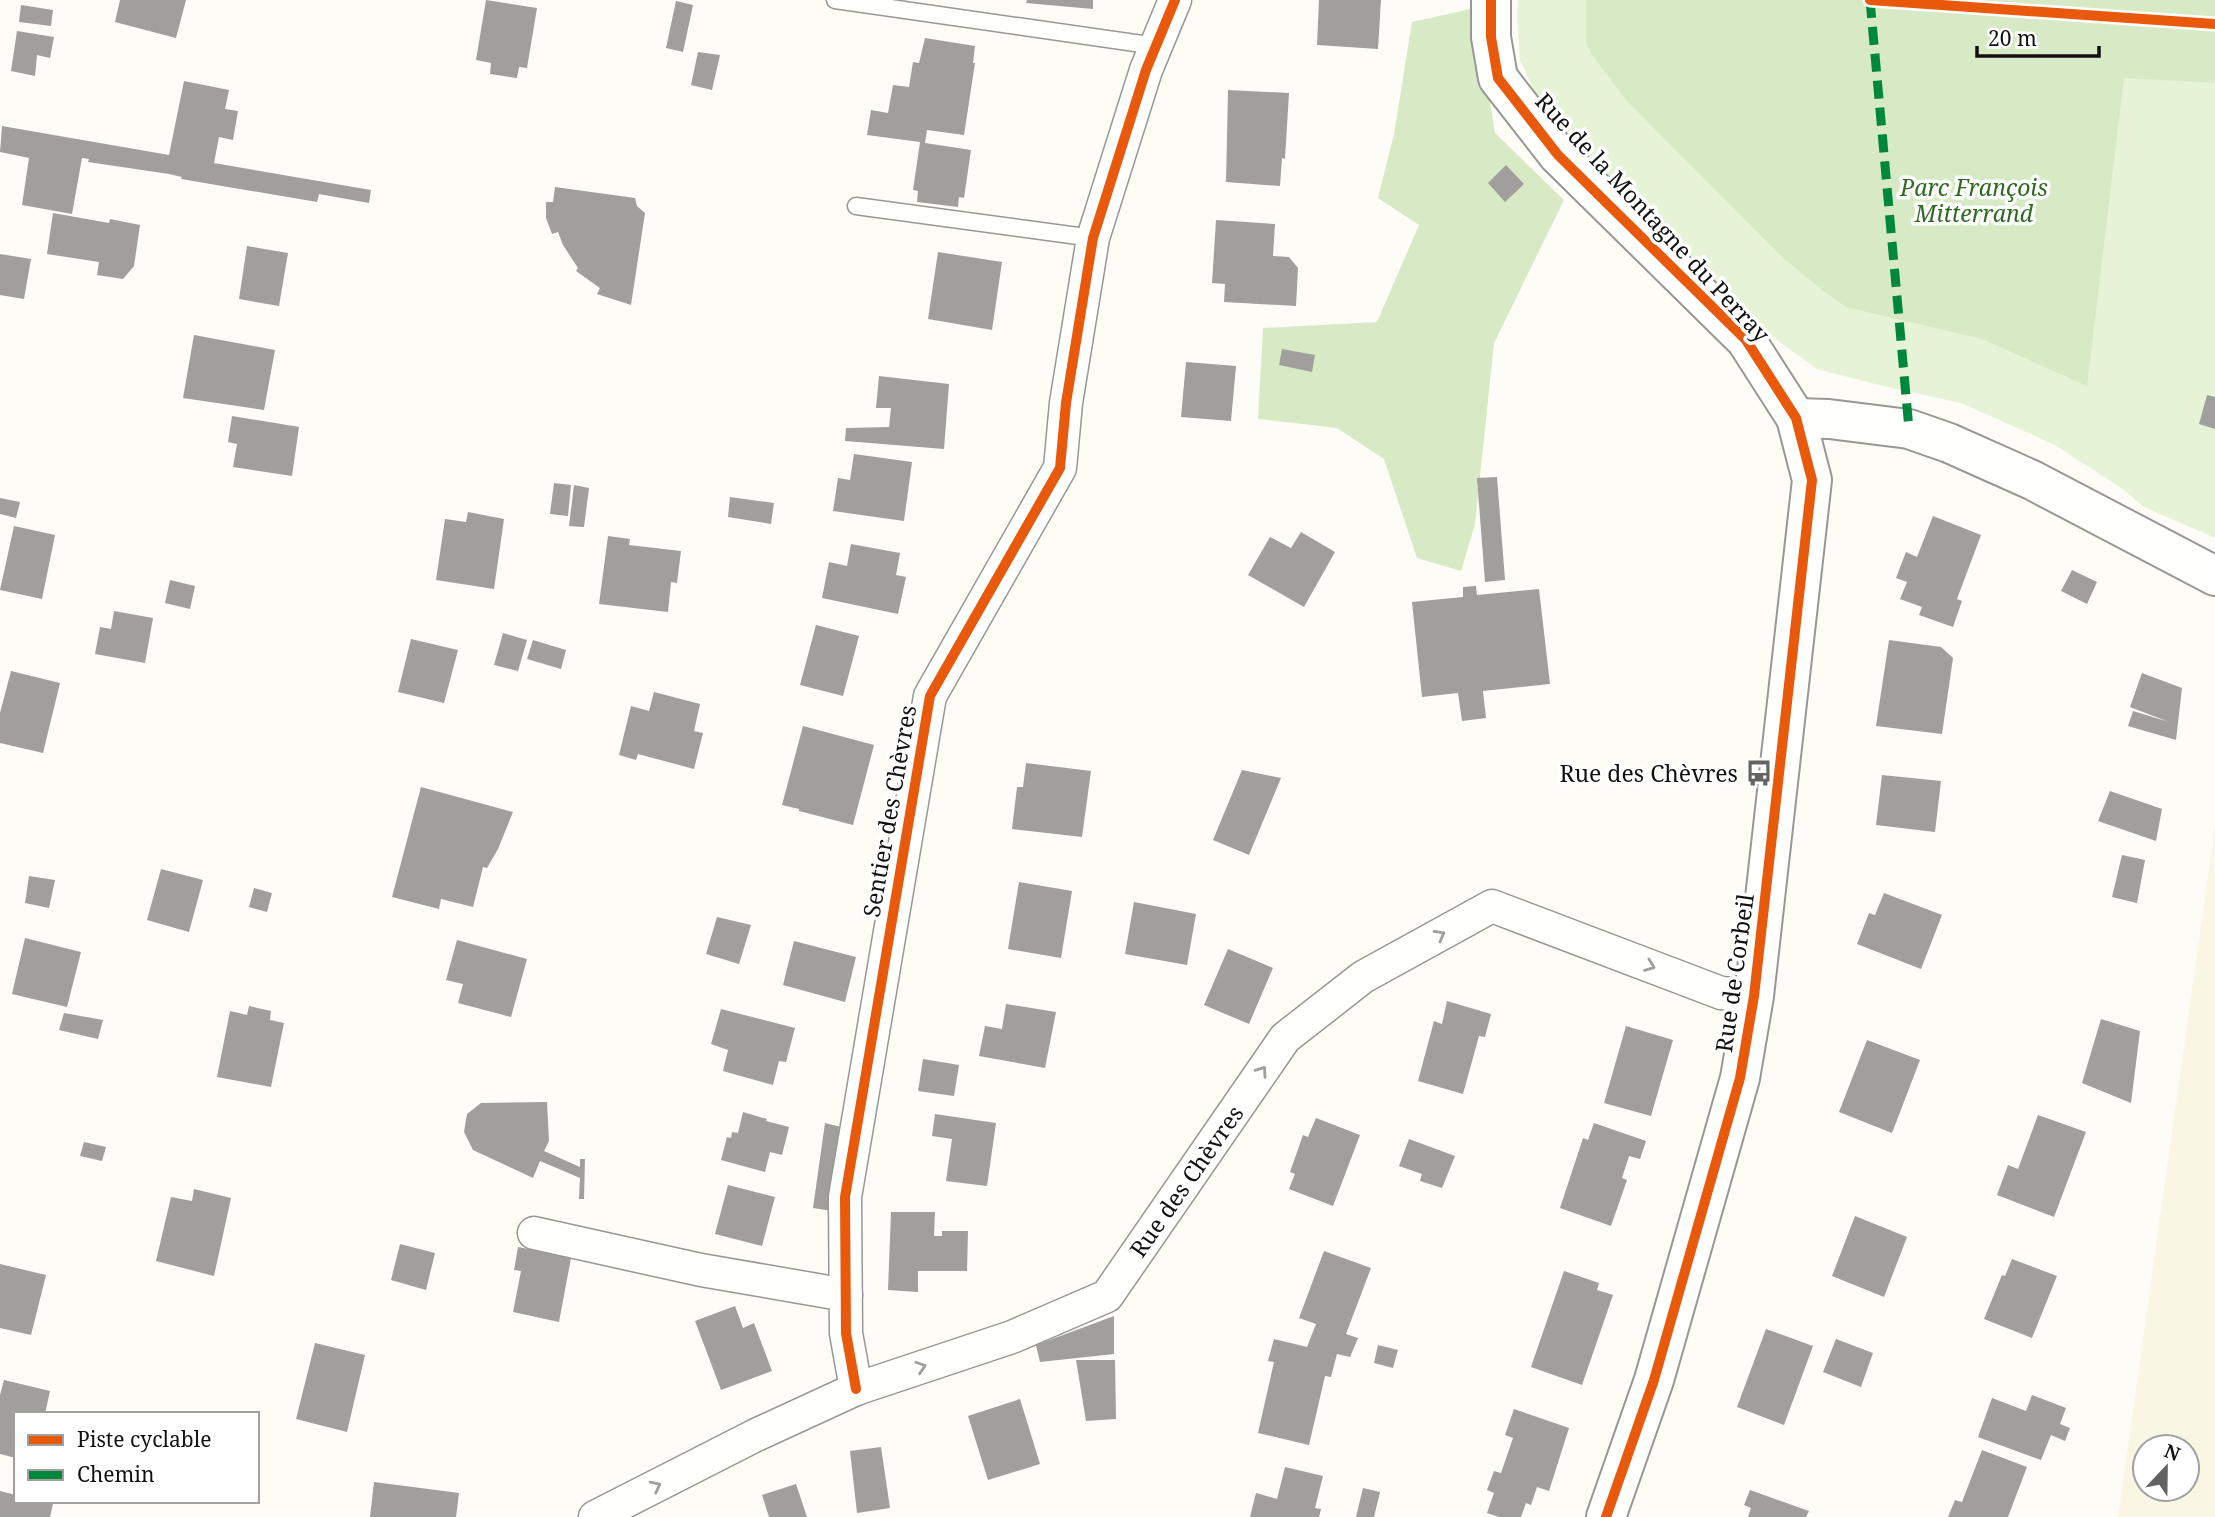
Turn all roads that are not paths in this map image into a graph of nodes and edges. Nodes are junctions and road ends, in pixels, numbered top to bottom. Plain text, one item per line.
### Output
1 (835, 0) edge
2 (1175, 0) edge
3 (1491, 0) edge
4 (1151, 58) junction
5 (856, 206) dead end
6 (1093, 238) junction
7 (1796, 418) junction
8 (2215, 576) edge
9 (1754, 996) junction
10 (534, 1233) dead end
11 (846, 1296) junction
12 (856, 1389) junction
13 (595, 1517) edge
14 (1606, 1517) edge

1 - 4 lane
2 - 4 street, Sentier des Chèvres
3 - 7 street, Rue de la Montagne du Perray
4 - 6 street, Sentier des Chèvres
5 - 6 lane
6 - 11 street, Sentier des Chèvres
7 - 8 street
7 - 9 street, Rue de Corbeil
12 -> 9 street, Rue des Chèvres
9 - 14 street, Rue de Corbeil
10 - 11 street
11 - 12 street, Sentier des Chèvres
13 -> 12 street, Rue des Chèvres

